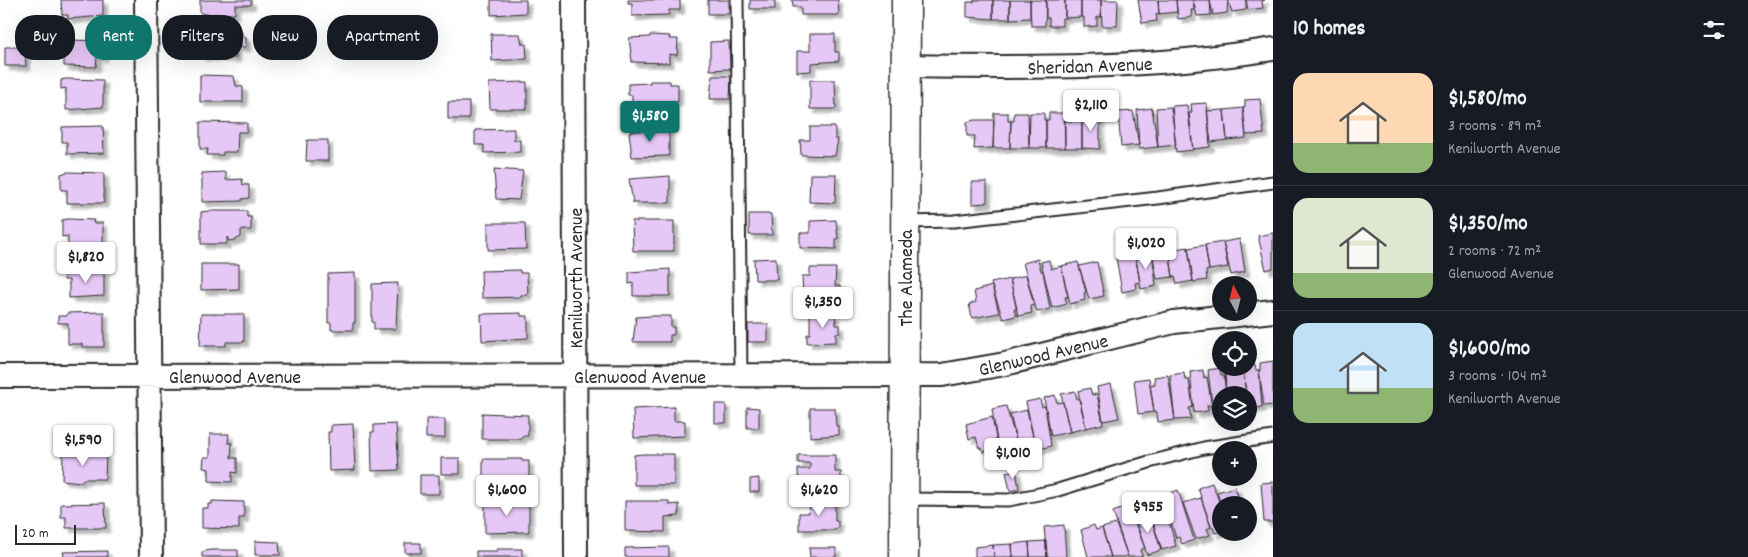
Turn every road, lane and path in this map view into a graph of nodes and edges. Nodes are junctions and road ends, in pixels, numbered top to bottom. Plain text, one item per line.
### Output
1 (146, 0) edge
2 (574, 0) edge
3 (737, 0) edge
4 (906, 0) edge
5 (1273, 49) edge
6 (906, 66) junction
7 (1273, 182) edge
8 (905, 222) junction
9 (1273, 311) edge
10 (0, 376) edge
11 (149, 376) junction
12 (576, 376) junction
13 (741, 376) junction
14 (905, 376) junction
15 (1273, 437) edge
16 (904, 499) junction
17 (151, 557) edge
18 (576, 557) edge
19 (904, 557) edge

1 - 11 street
2 - 12 street, Kenilworth Avenue
3 - 13 lane
4 - 6 main road, The Alameda
5 - 6 street, Sheridan Avenue
6 - 8 main road, The Alameda
7 - 8 lane
8 - 14 main road, The Alameda
9 - 14 street, Glenwood Avenue
10 - 11 street, Glenwood Avenue
11 - 12 street, Glenwood Avenue
11 - 17 street
12 - 13 street, Glenwood Avenue
12 - 18 street, Kenilworth Avenue
13 - 14 street, Glenwood Avenue
14 - 16 main road, The Alameda
15 - 16 lane
16 - 19 main road, The Alameda

